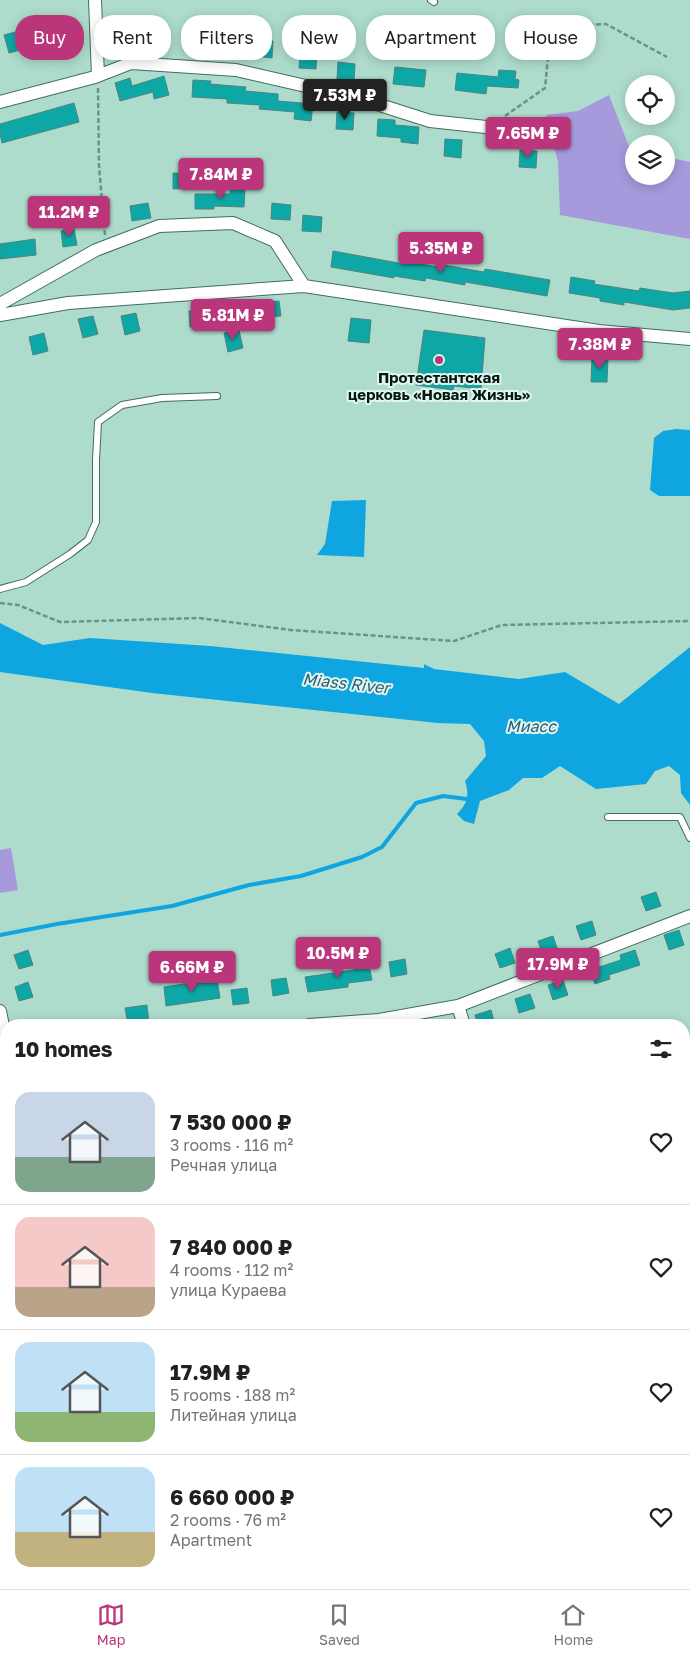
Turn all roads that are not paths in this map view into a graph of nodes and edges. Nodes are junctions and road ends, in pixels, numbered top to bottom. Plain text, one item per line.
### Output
1 (95, 0) edge
2 (98, 76) junction
3 (0, 102) edge
4 (532, 132) dead end
5 (304, 286) junction
6 (0, 304) edge
7 (0, 315) edge
8 (690, 339) edge
9 (217, 396) dead end
10 (0, 589) edge
11 (608, 817) dead end
12 (690, 838) edge
13 (690, 916) edge
14 (458, 1006) junction
15 (385, 1019) edge
16 (462, 1019) edge

1 - 2 street
2 - 3 street
2 - 4 street
5 - 6 street
5 - 7 street
5 - 8 street
9 - 10 lane
11 - 12 lane
13 - 14 street
14 - 15 street
14 - 16 street

